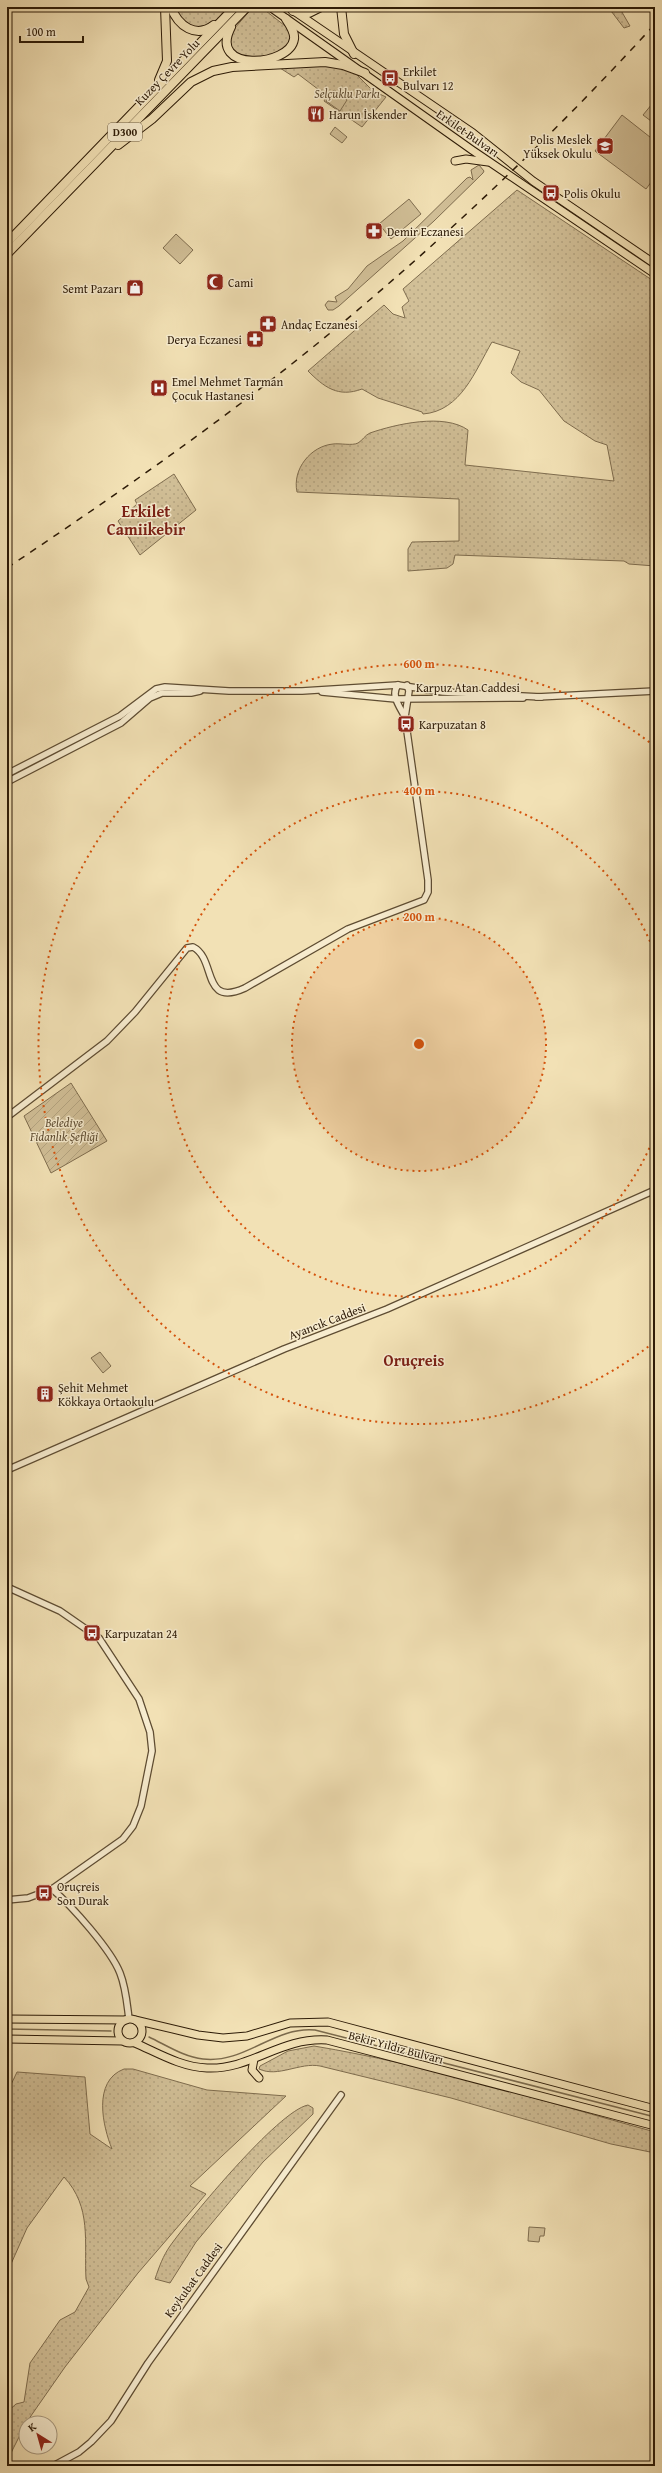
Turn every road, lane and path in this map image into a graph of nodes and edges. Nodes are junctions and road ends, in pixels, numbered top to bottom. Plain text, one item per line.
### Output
1 (165, 7) edge
2 (171, 7) edge
3 (235, 7) edge
4 (270, 7) edge
5 (321, 7) edge
6 (341, 7) edge
7 (246, 9) edge
8 (290, 9) edge
9 (229, 13) junction
10 (286, 19) junction
11 (234, 21) junction
12 (354, 54) junction
13 (365, 73) junction
14 (119, 127) junction
15 (102, 156) junction
16 (455, 161) dead end
17 (490, 162) junction
18 (7, 243) edge
19 (7, 254) edge
20 (655, 264) edge
21 (655, 274) edge
22 (398, 685) junction
23 (407, 685) junction
24 (202, 690) junction
25 (302, 691) junction
26 (655, 691) edge
27 (541, 697) junction
28 (408, 698) junction
29 (396, 699) junction
30 (405, 717) junction
31 (7, 774) edge
32 (7, 782) edge
33 (7, 1117) edge
34 (655, 1190) edge
35 (7, 1470) edge
36 (7, 1587) edge
37 (52, 1889) junction
38 (7, 1900) edge
39 (7, 2019) edge
40 (130, 2020) junction
41 (7, 2039) edge
42 (122, 2041) junction
43 (135, 2043) junction
44 (254, 2059) junction
45 (259, 2078) dead end
46 (341, 2095) dead end
47 (655, 2109) edge
48 (655, 2126) edge
49 (53, 2466) edge

1 - 14 highway
2 - 9 highway
3 - 9 highway, Kuzey Çevre Yolu / D300
4 - 10 main road, Erkilet Bulvarı
5 - 8 highway
6 - 12 highway
7 - 11 highway, Kuzey Çevre Yolu / D300
8 - 12 main road, Erkilet Bulvarı
9 - 14 highway, Kuzey Çevre Yolu / D300
10 - 11 highway
10 - 13 main road, Erkilet Bulvarı
11 - 15 highway, Kuzey Çevre Yolu / D300
12 - 20 main road, Erkilet Bulvarı
13 - 15 highway
13 - 17 main road, Erkilet Bulvarı
14 - 18 highway, Kuzey Çevre Yolu / D300
15 - 19 highway, Kuzey Çevre Yolu / D300
16 - 17 main road
17 - 21 main road, Erkilet Bulvarı
22 - 23 street, Karpuz Atan Caddesi
22 - 25 street, Karpuz Atan Caddesi
22 - 29 street
23 - 27 street, Karpuz Atan Caddesi
23 - 28 street
24 - 25 street
24 - 31 street
24 - 32 street
25 - 29 street, Karpuz Atan Caddesi
26 - 27 street, Karpuz Atan Caddesi
27 - 28 street, Karpuz Atan Caddesi
28 - 29 street, Karpuz Atan Caddesi
28 - 30 street
29 - 30 street
30 - 33 street
34 - 35 street, Ayancık Caddesi
36 - 37 street
37 - 38 street
37 - 40 street
39 - 40 main road, Bekir Yıldız Bulvarı
40 - 42 main road
40 - 43 main road
40 - 47 main road, Bekir Yıldız Bulvarı
41 - 42 main road
42 - 43 main road
43 - 44 main road, Bekir Yıldız Bulvarı
44 - 45 main road
44 - 48 main road, Bekir Yıldız Bulvarı
46 - 49 street, Keykubat Caddesi

